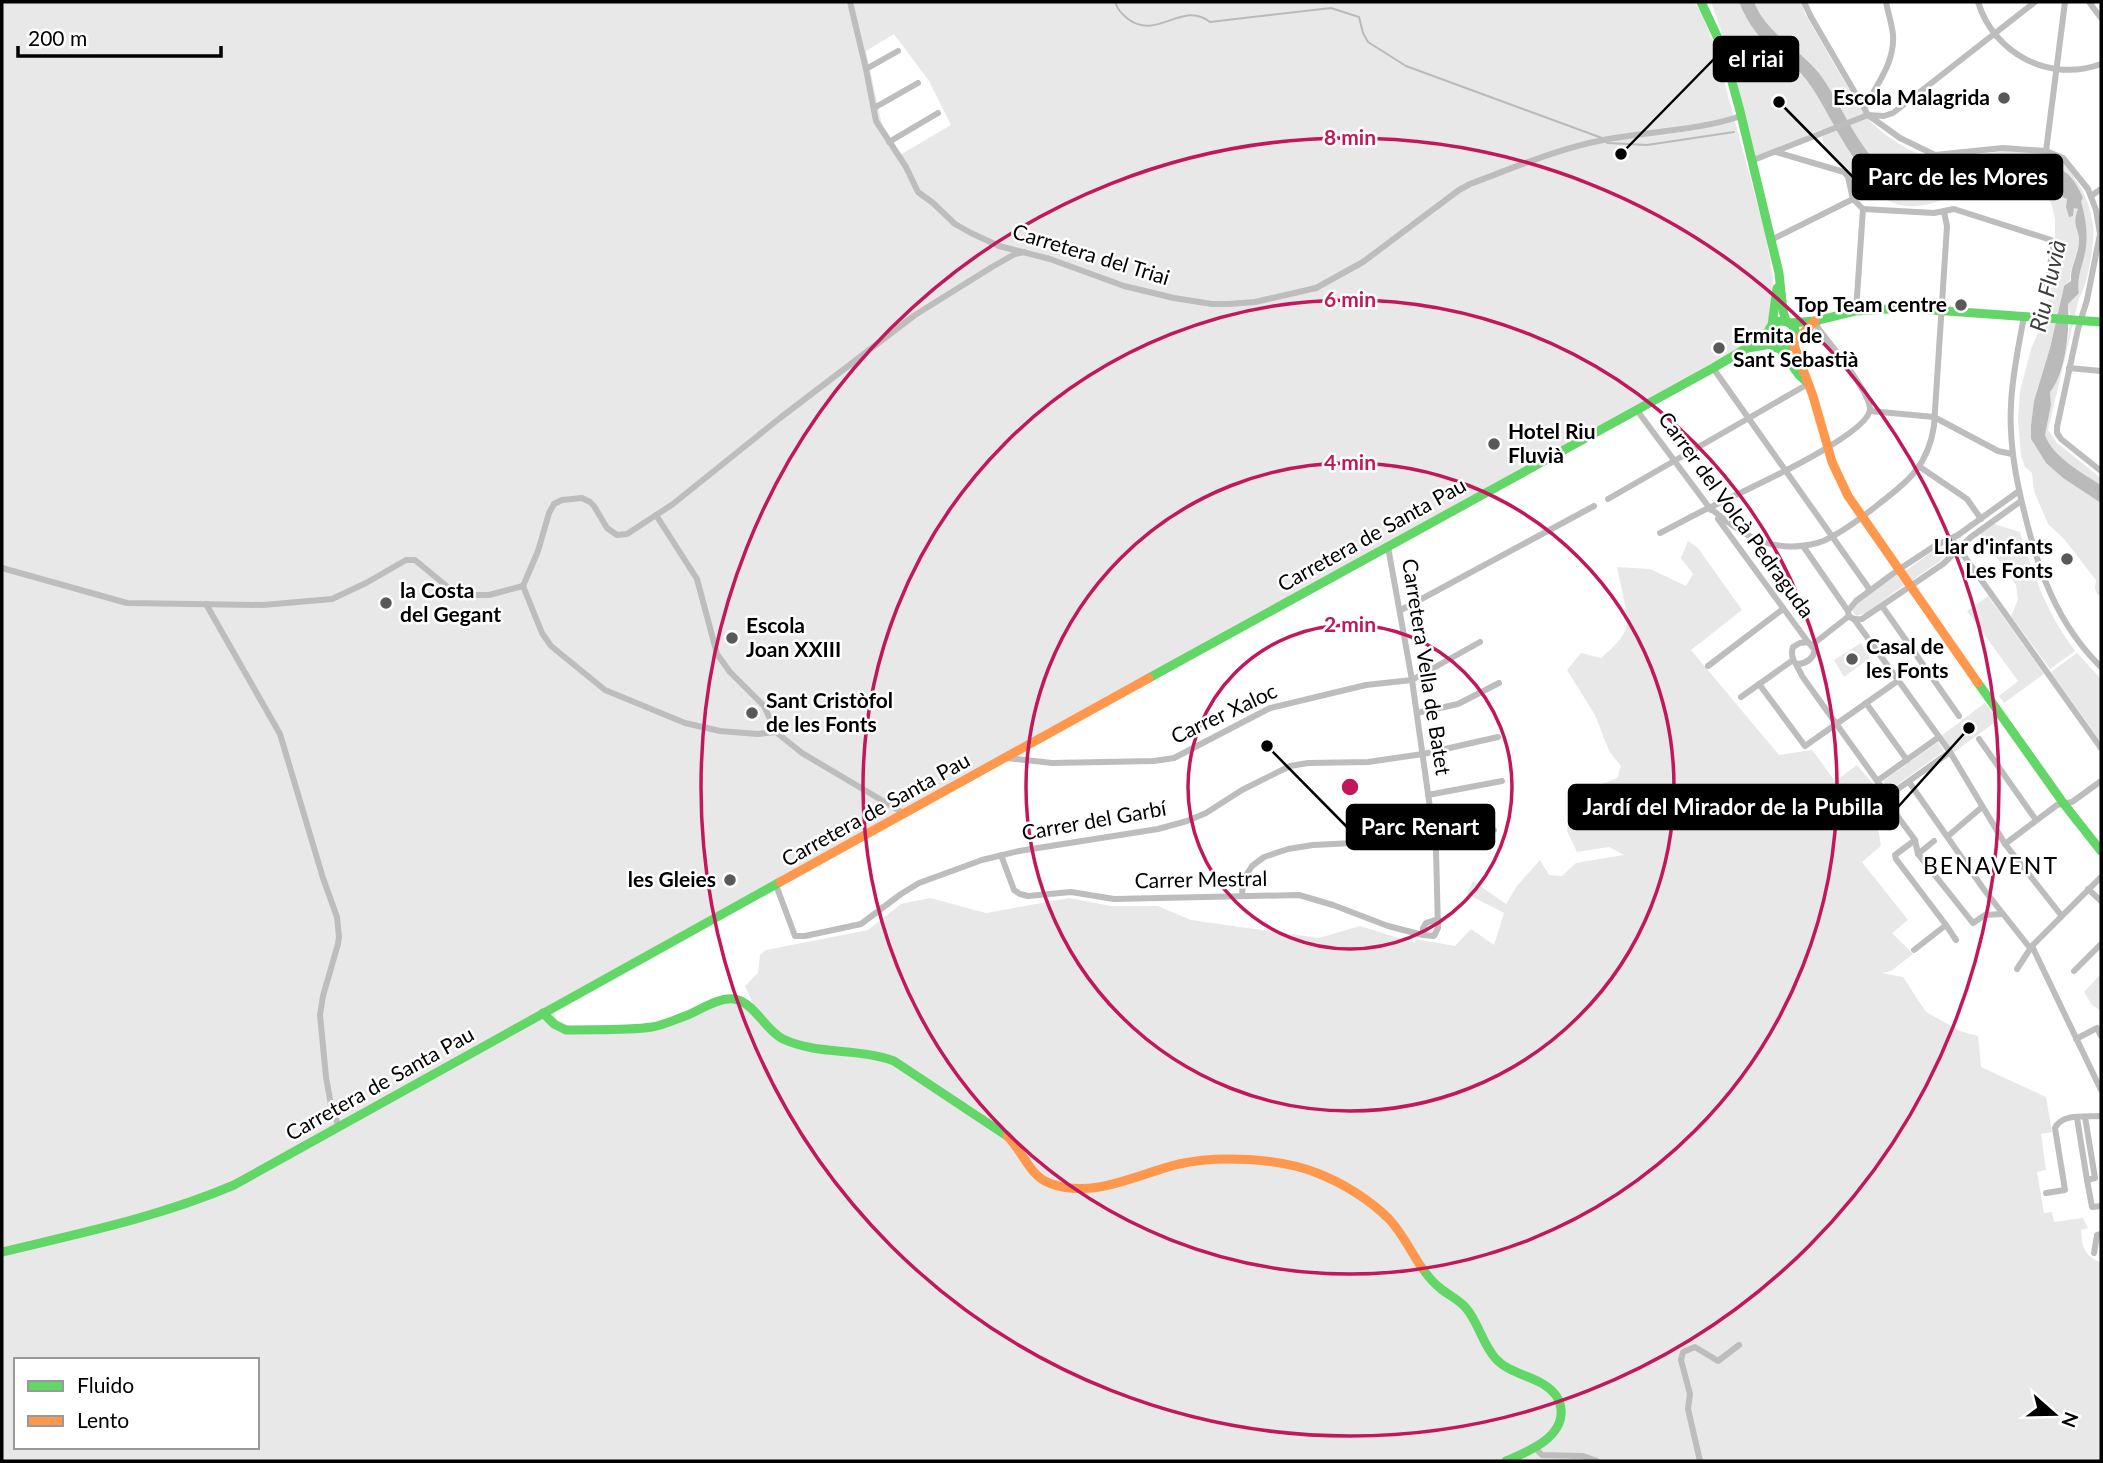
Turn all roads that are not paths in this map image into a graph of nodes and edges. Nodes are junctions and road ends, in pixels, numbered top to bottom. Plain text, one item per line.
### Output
1 (850, 2) edge
2 (1702, 2) edge
3 (1804, 2) edge
4 (1886, 2) edge
5 (1978, 2) edge
6 (2035, 2) edge
7 (2065, 2) edge
8 (2089, 2) edge
9 (2101, 18) edge
10 (1994, 34) junction
11 (898, 51) dead end
12 (2101, 64) edge
13 (866, 69) junction
14 (2057, 70) junction
15 (918, 83) dead end
16 (1864, 107) junction
17 (874, 108) junction
18 (938, 113) dead end
19 (1868, 115) junction
20 (1741, 116) junction
21 (888, 142) junction
22 (2046, 151) junction
23 (1776, 152) junction
24 (1752, 161) junction
25 (2101, 188) edge
26 (2091, 196) junction
27 (1853, 199) junction
28 (1863, 209) junction
29 (1944, 212) junction
30 (2101, 230) edge
31 (1771, 240) junction
32 (1024, 252) junction
33 (1779, 274) junction
34 (2046, 285) dead end
35 (1941, 310) junction
36 (1856, 311) junction
37 (2024, 316) junction
38 (2077, 320) junction
39 (1815, 321) junction
40 (1788, 322) junction
41 (2101, 322) edge
42 (1770, 328) junction
43 (1795, 342) junction
44 (1771, 344) junction
45 (1746, 348) junction
46 (1781, 350) junction
47 (1713, 368) junction
48 (2069, 368) junction
49 (2101, 371) edge
50 (1807, 383) junction
51 (1636, 410) junction
52 (1870, 410) junction
53 (1934, 417) junction
54 (1748, 419) junction
55 (1827, 448) junction
56 (2012, 454) junction
57 (1675, 461) junction
58 (1920, 467) junction
59 (1785, 471) junction
60 (2101, 471) edge
61 (2019, 491) junction
62 (1608, 499) dead end
63 (2021, 501) junction
64 (1594, 506) dead end
65 (1709, 507) junction
66 (656, 515) junction
67 (1863, 517) junction
68 (1981, 519) junction
69 (1660, 533) dead end
70 (1832, 537) junction
71 (1952, 539) junction
72 (1803, 545) junction
73 (1388, 547) junction
74 (1959, 549) junction
75 (2, 568) edge
76 (1898, 570) junction
77 (523, 586) junction
78 (1910, 586) junction
79 (1870, 590) junction
80 (206, 604) junction
81 (1882, 606) junction
82 (1401, 610) junction
83 (1783, 610) junction
84 (1850, 615) junction
85 (1480, 642) dead end
86 (1810, 643) junction
87 (1795, 662) junction
88 (1708, 666) dead end
89 (2101, 667) edge
90 (1412, 680) junction
91 (1899, 680) junction
92 (1500, 683) dead end
93 (1759, 684) junction
94 (1741, 697) dead end
95 (1866, 703) junction
96 (1417, 713) junction
97 (1959, 716) dead end
98 (1836, 724) junction
99 (776, 732) junction
100 (1499, 737) dead end
101 (1939, 737) junction
102 (1979, 739) dead end
103 (2101, 748) edge
104 (1950, 752) junction
105 (1423, 754) junction
106 (1006, 758) junction
107 (1907, 760) junction
108 (1502, 781) dead end
109 (1877, 781) junction
110 (2101, 781) edge
111 (1909, 782) junction
112 (1429, 795) junction
113 (1888, 796) junction
114 (2064, 804) junction
115 (1982, 807) junction
116 (905, 814) junction
117 (2036, 820) junction
118 (1494, 830) dead end
119 (1948, 836) junction
120 (1435, 839) junction
121 (1915, 840) junction
122 (1934, 841) dead end
123 (2005, 844) junction
124 (2101, 851) edge
125 (1918, 854) junction
126 (1001, 855) junction
127 (2101, 877) edge
128 (776, 885) junction
129 (2088, 889) junction
130 (1242, 896) junction
131 (2101, 901) edge
132 (2002, 914) junction
133 (2061, 915) junction
134 (1438, 919) junction
135 (1946, 925) junction
136 (1423, 935) junction
137 (1956, 940) dead end
138 (2101, 944) edge
139 (2031, 947) junction
140 (1914, 950) dead end
141 (2017, 969) dead end
142 (2074, 971) dead end
143 (543, 1013) junction
144 (2101, 1036) edge
145 (2076, 1039) junction
146 (2101, 1090) edge
147 (2101, 1116) edge
148 (2081, 1117) junction
149 (339, 1127) junction
150 (2046, 1193) dead end
151 (2101, 1206) edge
152 (2101, 1234) edge
153 (2, 1251) edge
154 (2094, 1254) dead end
155 (1739, 1345) dead end
156 (1535, 1448) junction
157 (1506, 1461) edge
158 (1597, 1461) edge
159 (1700, 1461) edge

1 - 13 street, Carretera del Triai
2 - 20 main road
3 - 16 street
4 - 16 street
5 - 10 street
6 - 10 street
7 - 14 street
8 - 9 street
10 - 14 street
10 - 19 street
11 - 13 street
12 - 14 street
13 - 17 street, Carretera del Triai
14 - 22 street
15 - 17 street
16 - 19 street
17 - 21 street, Carretera del Triai
18 - 21 street
19 - 22 street
19 - 23 street
20 - 24 main road
20 - 32 street, Carretera del Triai
21 - 32 street, Carretera del Triai
22 - 26 street
23 - 24 street
23 - 27 street
24 - 31 main road
25 - 26 street
26 - 30 street
27 - 28 street
27 - 31 street
28 - 29 street
28 - 36 street
29 - 34 street
29 - 35 street
30 - 38 street
31 - 33 main road
32 - 66 street
33 - 40 main road
33 - 42 main road
35 - 36 main road
35 - 37 main road
35 - 53 street
36 - 39 main road
37 - 38 main road
37 - 56 street
38 - 41 main road
38 - 48 street
39 - 40 main road
39 - 43 main road
39 - 52 street
40 - 42 main road
40 - 43 main road
42 - 44 main road
42 - 45 main road, Carretera de Santa Pau
43 - 46 main road
43 - 50 main road
44 - 45 main road, Carretera de Santa Pau
44 - 46 main road
45 - 47 main road, Carretera de Santa Pau
46 - 50 main road
47 - 51 main road, Carretera de Santa Pau
47 - 54 street
48 - 49 street
48 - 60 street
50 - 54 street
50 - 55 main road
51 - 57 street, Carrer del Volcà Pedraguda
51 - 73 main road, Carretera de Santa Pau
52 - 53 street
52 - 55 street
53 - 56 street
53 - 58 street
54 - 57 street
54 - 59 street
55 - 59 street
55 - 67 main road
56 - 61 street
57 - 62 street
57 - 65 street, Carrer del Volcà Pedraguda
58 - 67 street
58 - 68 street
59 - 65 street
59 - 70 street
61 - 63 street
61 - 68 street
63 - 74 street
63 - 89 street
64 - 82 street
65 - 69 street
65 - 72 street
65 - 83 street, Carrer del Volcà Pedraguda
66 - 77 street
66 - 99 street
67 - 70 street
67 - 76 main road
68 - 71 street
70 - 72 street
70 - 79 street
71 - 74 street
71 - 76 street
72 - 84 street
73 - 82 street, Carretera Vella de Batet
73 - 106 main road, Carretera de Santa Pau
74 - 78 street
74 - 103 street
75 - 80 street
76 - 78 main road
76 - 79 street
77 - 80 street
77 - 99 street
78 - 81 street
78 - 114 main road
79 - 84 street
80 - 149 street
81 - 84 street
81 - 97 street
82 - 90 street, Carretera Vella de Batet
83 - 86 street, Carrer del Volcà Pedraguda
83 - 88 street
84 - 86 street
84 - 91 street
85 - 90 street
86 - 87 street
86 - 87 street
87 - 93 street
87 - 98 street
90 - 96 street, Carretera Vella de Batet
90 - 106 street, Carrer Xaloc
91 - 95 street
91 - 101 street
92 - 96 street
93 - 94 street
93 - 98 street
95 - 98 street
95 - 107 street
96 - 105 street, Carretera Vella de Batet
98 - 109 street
99 - 116 street
100 - 105 street, Carrer del Garbí
101 - 104 street
101 - 107 street
102 - 117 street
104 - 111 street
104 - 115 street
105 - 112 street, Carretera Vella de Batet
105 - 126 street, Carrer del Garbí
106 - 116 main road, Carretera de Santa Pau
107 - 109 street
108 - 112 street
109 - 113 street
110 - 114 street
111 - 113 street
111 - 119 street
112 - 120 street, Carretera Vella de Batet
113 - 121 street
114 - 117 street
114 - 124 main road
115 - 119 street
115 - 123 street
116 - 128 main road, Carretera de Santa Pau
117 - 123 street
118 - 120 street
119 - 132 street
120 - 130 street
120 - 134 street, Carretera Vella de Batet
121 - 125 street
121 - 135 street
122 - 125 street
123 - 133 street
125 - 132 street
126 - 128 street, Carrer del Garbí
126 - 130 street, Carrer Mestral
127 - 129 street
128 - 143 main road, Carretera de Santa Pau
129 - 131 street
129 - 133 street
130 - 136 street, Carrer Mestral
132 - 139 street
133 - 139 street
134 - 136 street
134 - 136 street
135 - 137 street
135 - 140 street
138 - 142 street
139 - 141 street
139 - 145 street
143 - 149 main road, Carretera de Santa Pau
143 - 156 main road
144 - 145 street
145 - 146 street
147 - 148 street
148 - 150 street
148 - 151 street
149 - 153 main road, Carretera de Santa Pau
152 - 154 street
155 - 159 street
156 - 157 main road
156 - 158 street

